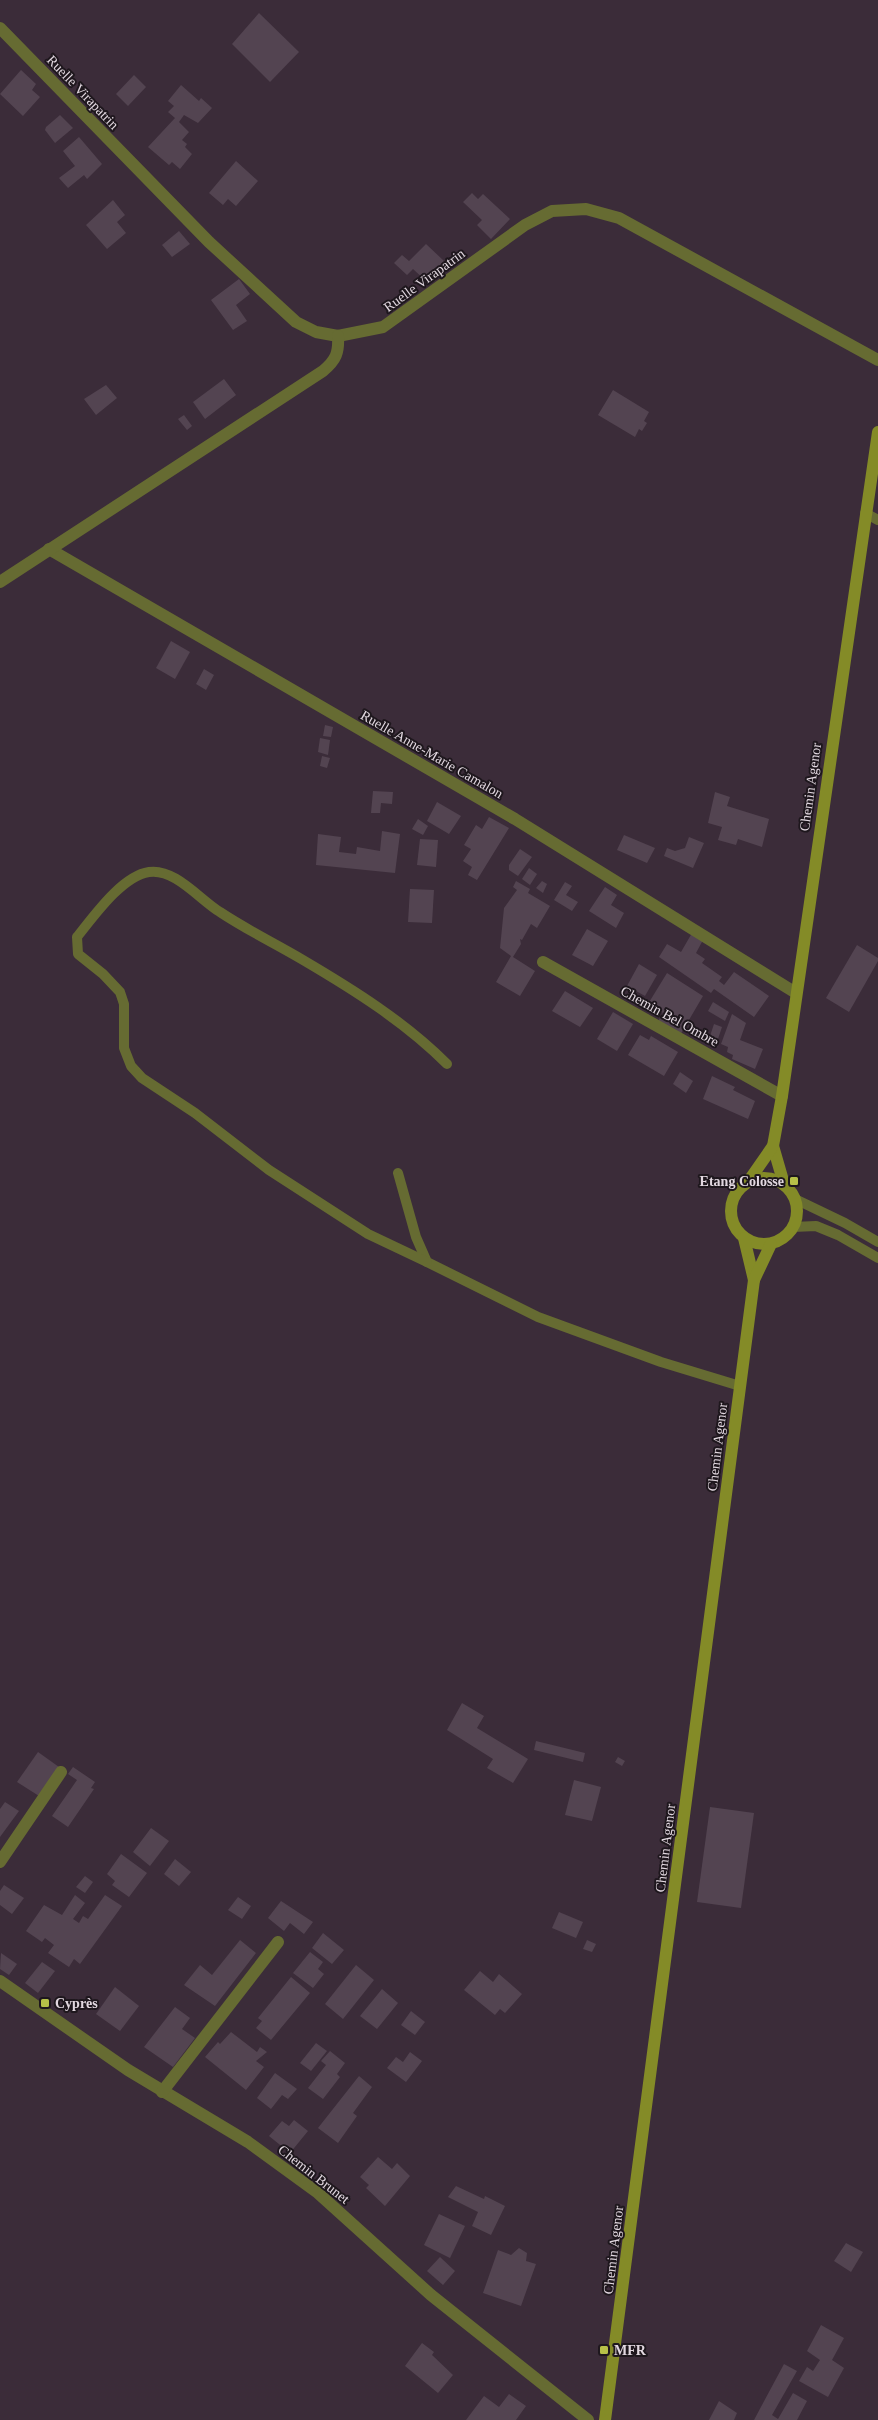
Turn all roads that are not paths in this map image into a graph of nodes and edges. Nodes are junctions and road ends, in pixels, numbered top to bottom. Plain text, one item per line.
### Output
1 (0, 28) edge
2 (338, 336) junction
3 (878, 360) edge
4 (878, 432) edge
5 (865, 513) junction
6 (878, 520) edge
7 (49, 549) junction
8 (0, 582) edge
9 (543, 962) dead end
10 (796, 993) junction
11 (447, 1064) dead end
12 (782, 1096) junction
13 (773, 1146) junction
14 (398, 1173) dead end
15 (748, 1182) junction
16 (784, 1184) junction
17 (795, 1199) junction
18 (793, 1227) junction
19 (744, 1238) junction
20 (878, 1242) edge
21 (771, 1244) junction
22 (878, 1258) edge
23 (427, 1262) junction
24 (754, 1280) junction
25 (740, 1386) junction
26 (61, 1772) dead end
27 (0, 1862) edge
28 (278, 1942) dead end
29 (0, 1981) edge
30 (162, 2092) junction
31 (588, 2420) edge
32 (605, 2420) edge

1 - 2 street, Ruelle Virapatrin
2 - 3 street, Ruelle Virapatrin
2 - 7 street
4 - 5 main road, Chemin Agenor
5 - 6 lane
5 - 10 main road, Chemin Agenor
7 - 8 street
7 - 10 street, Ruelle Anne-Marie Camalon
9 - 12 street, Chemin Bel Ombre
10 - 12 main road, Chemin Agenor
11 - 23 lane
12 - 13 main road, Chemin Agenor
13 - 15 main road, Chemin Agenor
13 - 16 main road, Chemin Agenor
14 - 23 lane
15 - 16 main road
15 - 19 main road, Chemin Agenor
16 - 17 main road, Chemin Agenor
17 - 18 main road
17 - 20 lane
18 - 21 main road
18 - 22 lane
19 - 21 main road
19 - 24 main road, Chemin Agenor
21 - 24 main road, Chemin Agenor
23 - 25 lane
24 - 25 main road, Chemin Agenor
25 - 32 main road, Chemin Agenor
26 - 27 street
28 - 30 street
29 - 30 street, Chemin Brunet
30 - 31 street, Chemin Brunet

